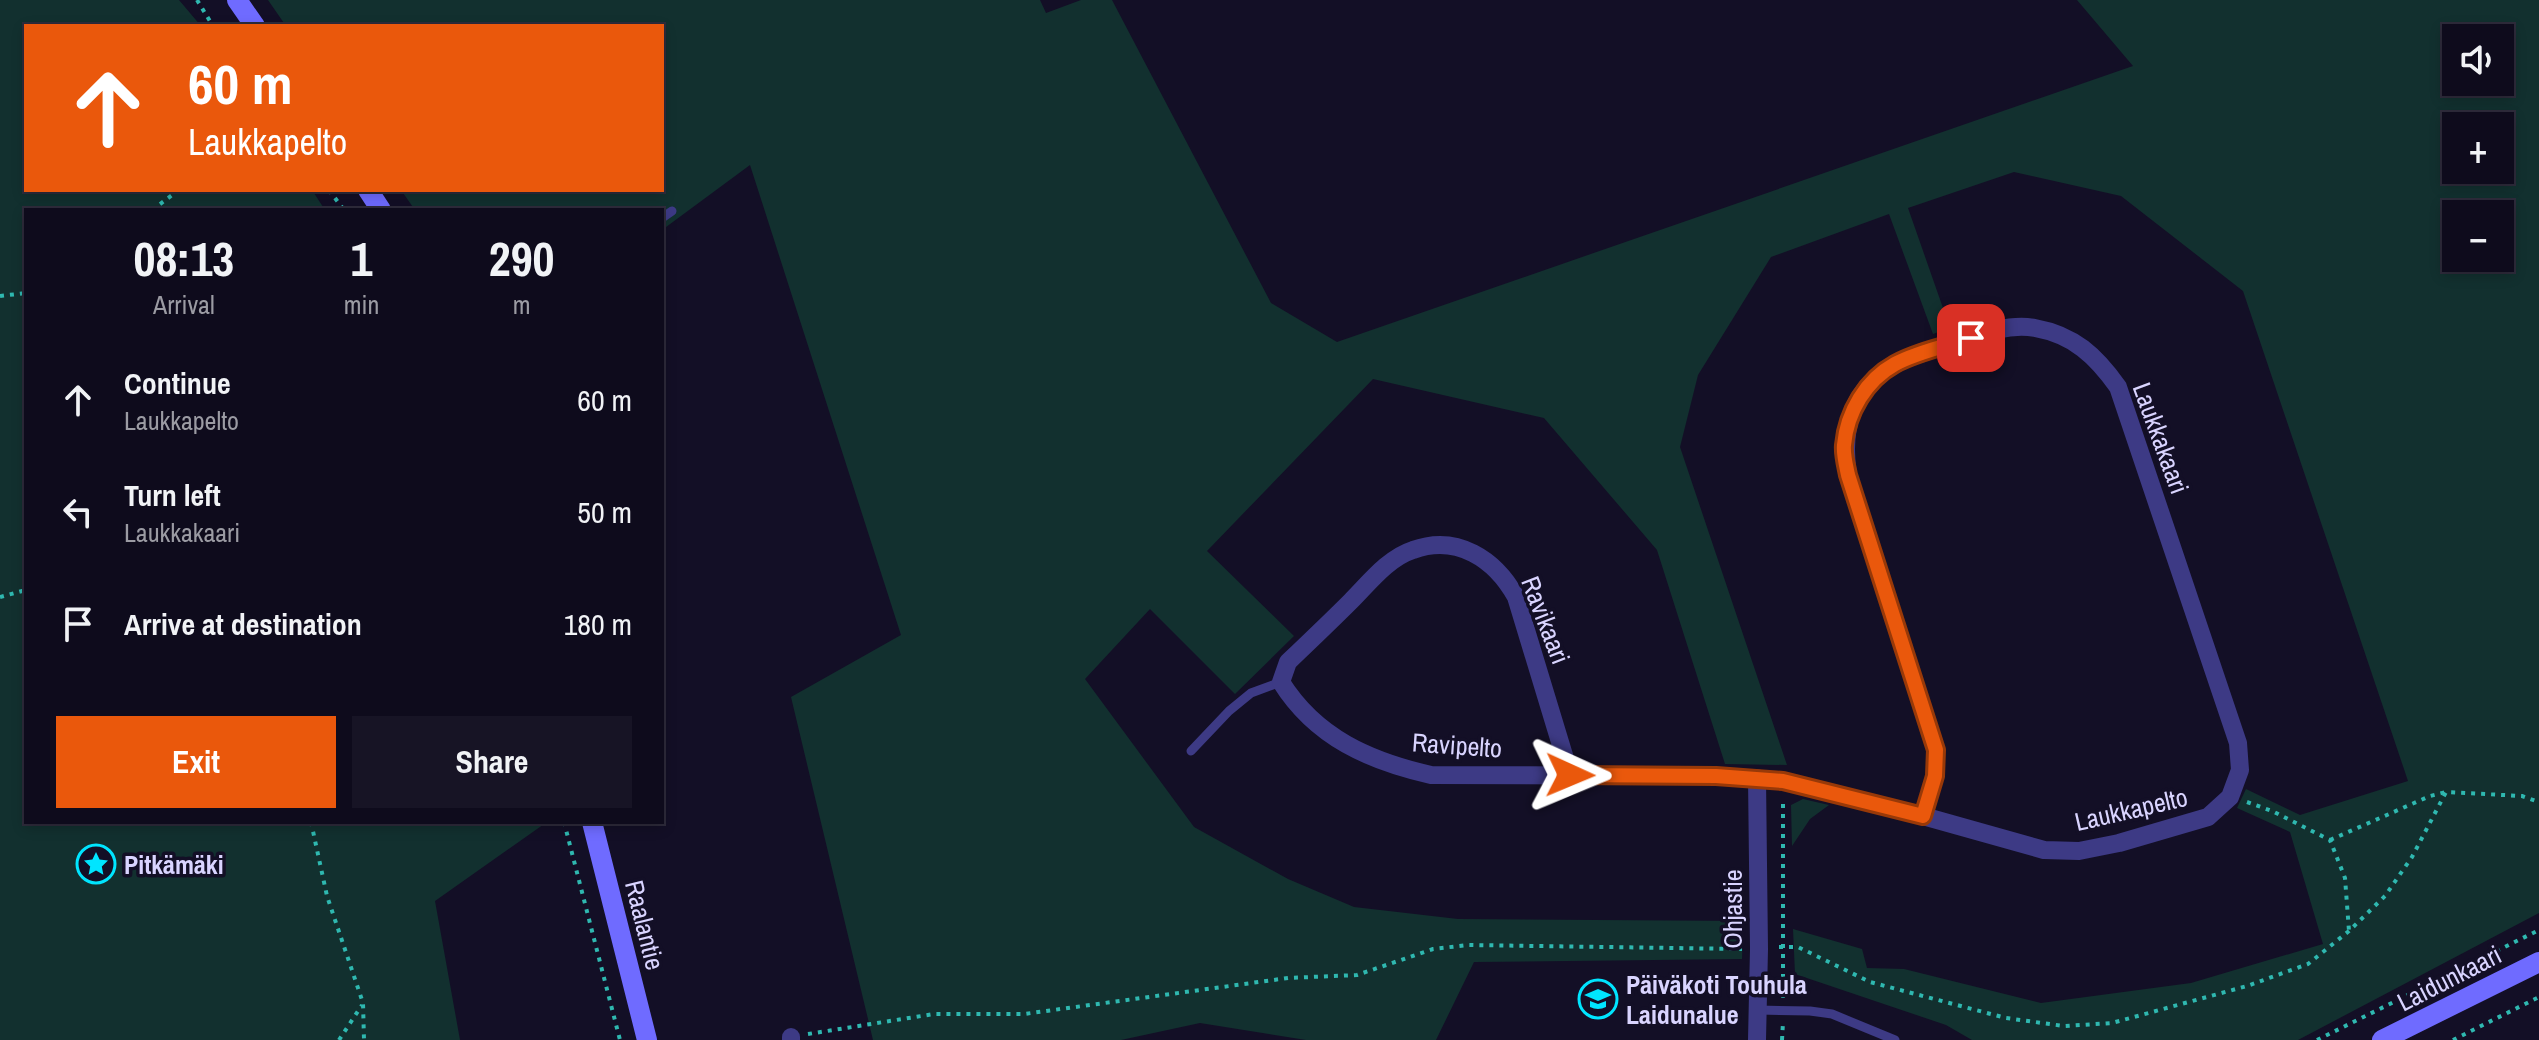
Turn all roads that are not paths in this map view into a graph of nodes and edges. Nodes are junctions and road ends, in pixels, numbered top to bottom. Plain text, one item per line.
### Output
1 (237, 0) edge
2 (254, 24) edge
3 (672, 211) dead end
4 (664, 217) edge
5 (1281, 682) junction
6 (1191, 751) dead end
7 (1570, 775) junction
8 (1757, 778) junction
9 (2230, 797) joint
10 (1923, 816) junction
11 (593, 824) edge
12 (2539, 962) edge
13 (1758, 1010) junction
14 (647, 1040) edge
15 (1757, 1040) edge
16 (1895, 1040) edge
17 (2382, 1040) edge

1 - 2 street
3 - 4 lane
5 - 6 lane
5 - 7 street, Ravipelto
5 - 7 street, Ravikaari
7 - 8 street, Ravipelto
8 - 10 street, Laukkapelto
8 - 13 street, Ohjastie
9 - 10 street, Laukkapelto
9 - 10 street, Laukkakaari
11 - 14 street, Raalantie
12 - 17 street, Laidunkaari
13 - 15 street, Ohjastie
13 - 16 lane

